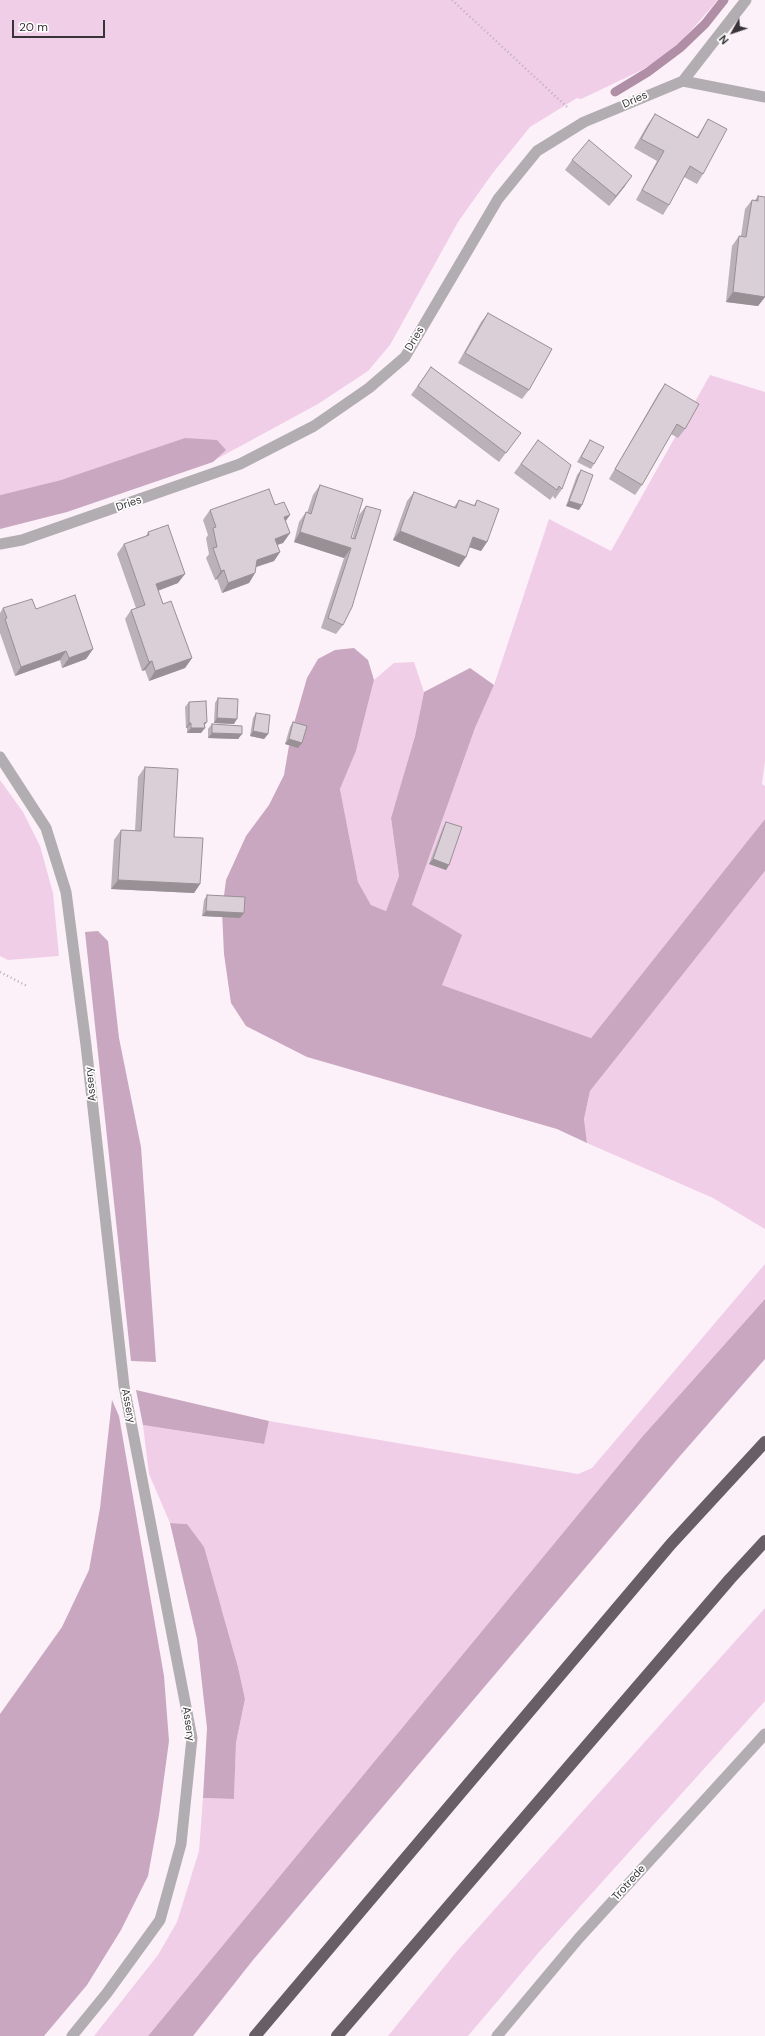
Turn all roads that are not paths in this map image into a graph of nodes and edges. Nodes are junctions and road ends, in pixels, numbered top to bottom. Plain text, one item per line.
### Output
1 (746, 0) edge
2 (683, 81) junction
3 (765, 98) edge
4 (0, 544) edge
5 (0, 758) edge
6 (765, 1442) edge
7 (765, 1541) edge
8 (765, 1734) edge
9 (72, 2036) edge
10 (255, 2036) edge
11 (337, 2036) edge
12 (497, 2036) edge

1 - 2 street
2 - 3 street
2 - 4 street, Dries
5 - 9 street, Assery
6 - 10 highway
7 - 11 highway
8 - 12 street, Trotrede

